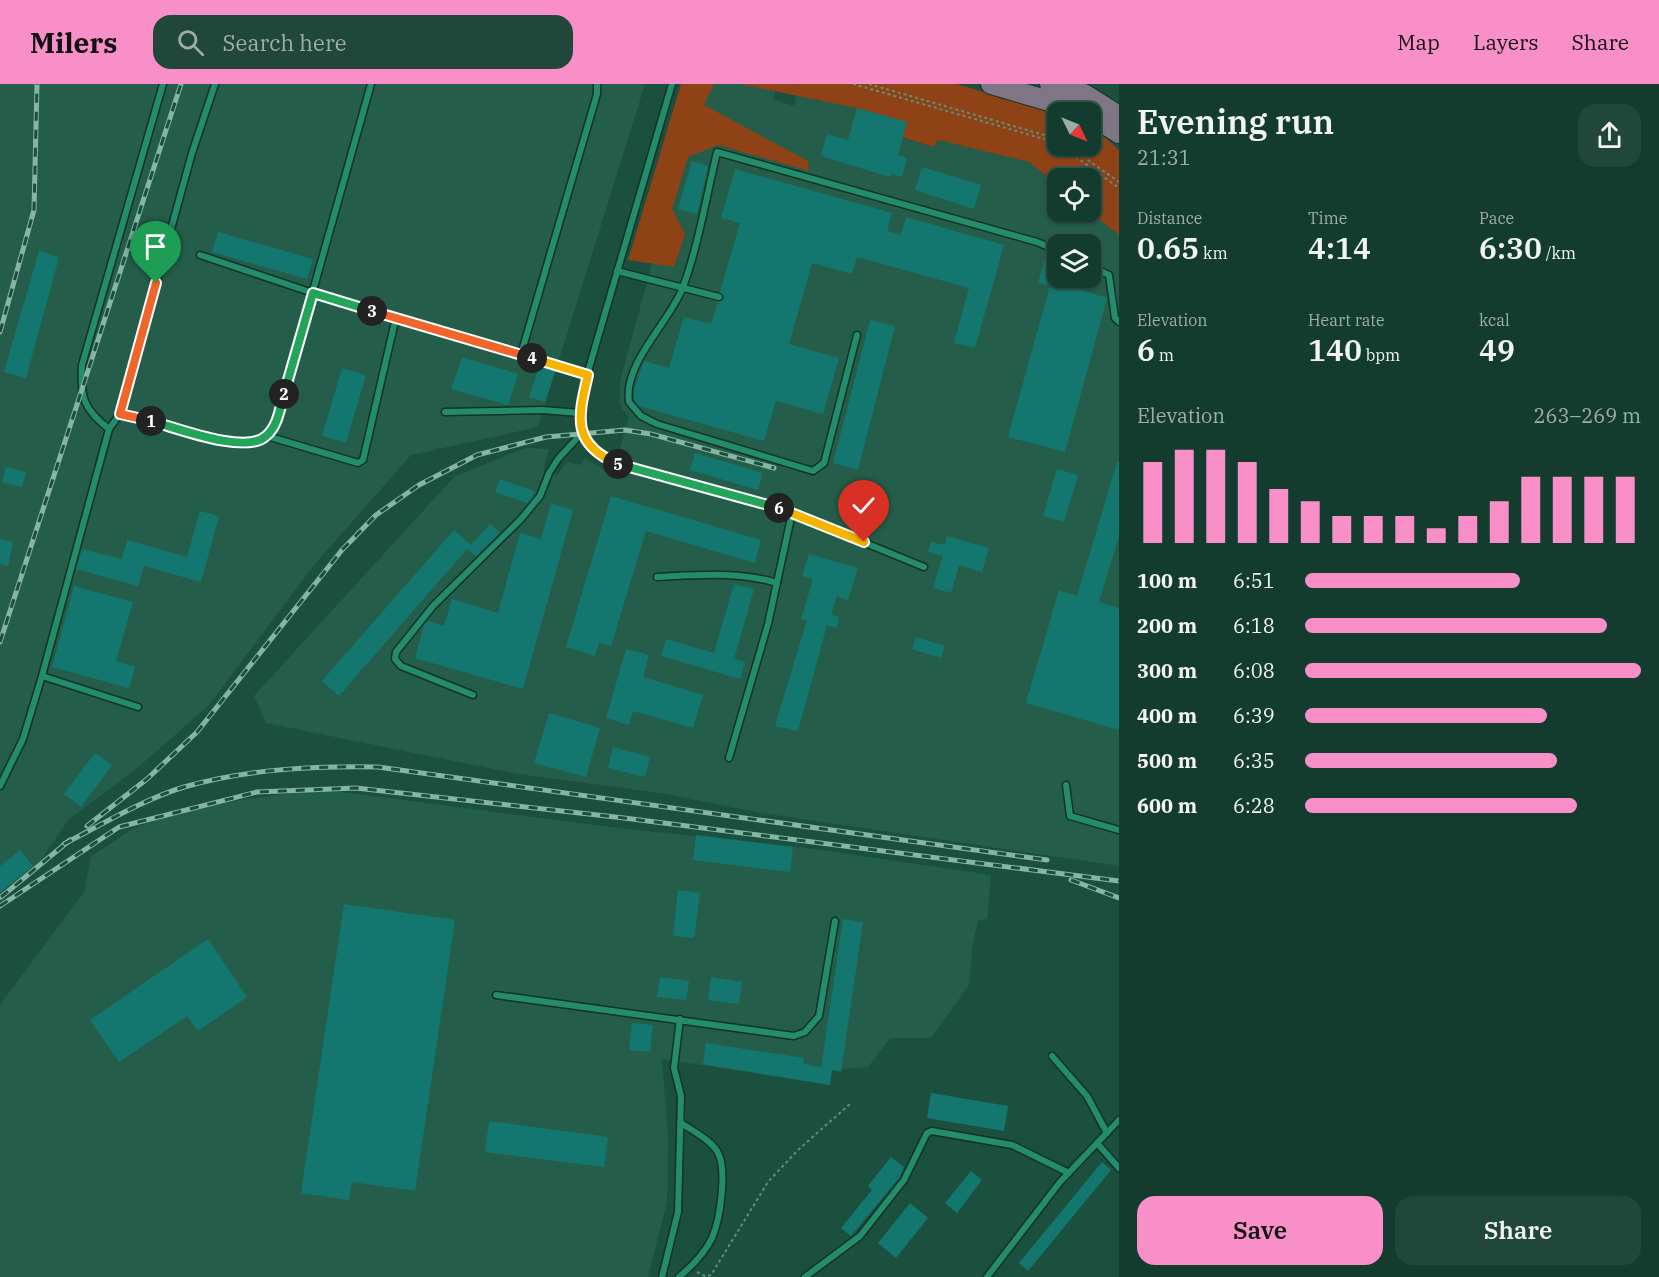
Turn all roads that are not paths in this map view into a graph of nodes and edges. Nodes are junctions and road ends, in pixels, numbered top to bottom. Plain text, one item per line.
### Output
1 (162, 84) edge
2 (215, 84) edge
3 (371, 84) edge
4 (597, 84) edge
5 (672, 84) edge
6 (992, 84) edge
7 (1050, 84) edge
8 (1052, 102) edge
9 (1119, 116) edge
10 (1101, 121) edge
11 (1119, 133) edge
12 (1047, 246) edge
13 (200, 255) dead end
14 (617, 271) junction
15 (1101, 271) edge
16 (683, 288) junction
17 (313, 293) junction
18 (719, 297) dead end
19 (396, 318) junction
20 (1119, 322) edge
21 (857, 335) dead end
22 (521, 354) junction
23 (588, 375) junction
24 (445, 412) dead end
25 (120, 414) junction
26 (579, 414) junction
27 (109, 429) junction
28 (582, 433) junction
29 (267, 436) junction
30 (792, 513) junction
31 (924, 567) dead end
32 (657, 577) dead end
33 (777, 583) junction
34 (42, 676) junction
35 (473, 695) dead end
36 (138, 707) dead end
37 (729, 758) dead end
38 (1066, 785) dead end
39 (0, 786) edge
40 (1119, 830) edge
41 (834, 921) dead end
42 (496, 995) dead end
43 (680, 1019) junction
44 (1052, 1056) dead end
45 (1119, 1120) edge
46 (681, 1123) junction
47 (1107, 1133) junction
48 (1097, 1143) junction
49 (1119, 1168) edge
50 (1069, 1173) junction
51 (662, 1277) edge
52 (679, 1277) edge
53 (805, 1277) edge
54 (987, 1277) edge

1 - 27 lane
2 - 25 lane
3 - 17 lane
4 - 22 lane
5 - 14 lane
6 - 8 main road
7 - 9 main road
10 - 11 main road
12 - 16 lane
13 - 17 lane
14 - 16 lane
14 - 23 lane
15 - 20 lane
16 - 18 lane
16 - 21 lane
17 - 19 lane
17 - 29 lane
19 - 22 lane
19 - 29 lane
22 - 23 lane
23 - 26 lane
24 - 26 lane
25 - 27 lane
25 - 29 lane
26 - 28 lane
27 - 34 lane
28 - 30 lane
28 - 35 lane
30 - 31 lane
30 - 33 lane
32 - 33 lane
33 - 37 lane
34 - 36 lane
34 - 39 lane
38 - 40 lane
41 - 43 lane
42 - 43 lane
43 - 46 lane
44 - 47 lane
45 - 47 lane
46 - 51 lane
46 - 52 lane
47 - 48 lane
48 - 49 lane
48 - 50 lane
50 - 53 lane
50 - 54 lane

